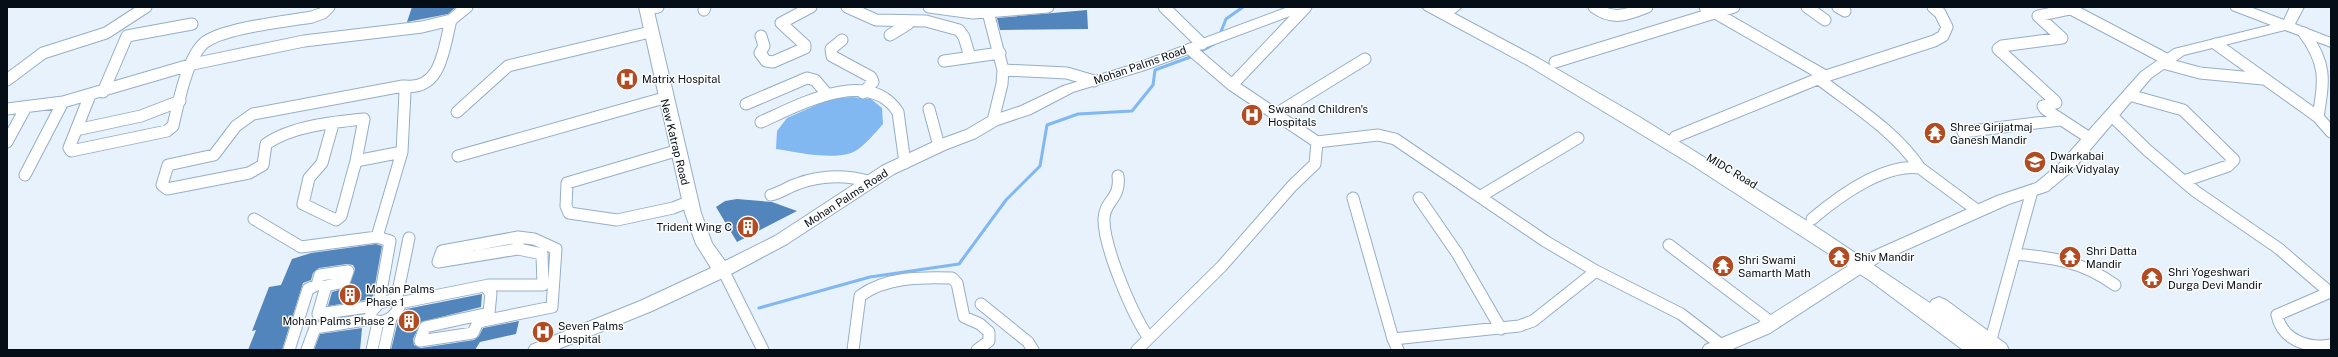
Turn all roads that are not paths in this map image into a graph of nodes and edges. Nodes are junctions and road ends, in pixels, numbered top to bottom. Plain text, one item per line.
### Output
1 (146, 7) edge
2 (328, 7) edge
3 (467, 7) edge
4 (811, 7) edge
5 (847, 7) edge
6 (1048, 7) edge
7 (1164, 7) edge
8 (1301, 7) edge
9 (1306, 7) edge
10 (1594, 7) edge
11 (1647, 7) edge
12 (1705, 7) edge
13 (1734, 7) edge
14 (1807, 7) edge
15 (1933, 7) edge
16 (2237, 7) edge
17 (2297, 7) edge
18 (650, 8) edge
19 (936, 8) edge
20 (2068, 8) edge
21 (1006, 9) edge
22 (1447, 9) edge
23 (988, 12) junction
24 (1714, 13) junction
25 (451, 20) junction
26 (1825, 20) dead end
27 (909, 23) junction
28 (192, 24) dead end
29 (2286, 26) junction
30 (650, 32) junction
31 (2304, 33) junction
32 (890, 35) dead end
33 (761, 36) dead end
34 (842, 40) dead end
35 (2331, 43) edge
36 (2216, 44) junction
37 (1198, 47) junction
38 (1000, 53) junction
39 (970, 57) junction
40 (1365, 59) dead end
41 (944, 61) dead end
42 (2166, 61) junction
43 (1555, 62) junction
44 (193, 64) junction
45 (1003, 70) junction
46 (1821, 78) junction
47 (2264, 79) junction
48 (7, 80) edge
49 (1094, 81) junction
50 (1232, 85) junction
51 (405, 86) junction
52 (102, 92) junction
53 (863, 93) junction
54 (827, 94) junction
55 (90, 95) junction
56 (2129, 95) junction
57 (664, 98) junction
58 (180, 101) junction
59 (63, 102) junction
60 (746, 104) dead end
61 (26, 107) junction
62 (7, 109) edge
63 (929, 109) dead end
64 (458, 112) dead end
65 (1276, 114) junction
66 (2112, 116) junction
67 (2318, 118) junction
68 (2060, 120) junction
69 (993, 121) junction
70 (761, 122) dead end
71 (333, 124) junction
72 (76, 130) junction
73 (1963, 132) dead end
74 (2331, 132) edge
75 (1675, 137) junction
76 (1578, 138) dead end
77 (2091, 139) junction
78 (7, 142) edge
79 (1316, 142) junction
80 (939, 146) junction
81 (679, 150) junction
82 (400, 155) junction
83 (458, 156) dead end
84 (905, 163) junction
85 (356, 164) junction
86 (1920, 168) junction
87 (25, 175) dead end
88 (1118, 176) dead end
89 (2184, 181) junction
90 (871, 182) junction
91 (2032, 191) junction
92 (770, 195) dead end
93 (1481, 196) junction
94 (1353, 198) dead end
95 (1418, 198) dead end
96 (688, 202) junction
97 (1978, 212) junction
98 (254, 219) dead end
99 (1812, 219) junction
100 (377, 237) junction
101 (409, 238) dead end
102 (518, 243) junction
103 (1669, 245) dead end
104 (2014, 254) junction
105 (1868, 262) junction
106 (723, 270) junction
107 (1596, 271) junction
108 (489, 285) junction
109 (2115, 285) dead end
110 (397, 302) junction
111 (981, 304) dead end
112 (377, 305) junction
113 (488, 316) junction
114 (391, 318) junction
115 (375, 320) junction
116 (1772, 323) junction
117 (1501, 330) junction
118 (1148, 337) junction
119 (1396, 345) edge
120 (2325, 347) edge
121 (1720, 348) edge
122 (1989, 348) edge
123 (289, 350) edge
124 (307, 350) edge
125 (372, 350) edge
126 (384, 350) edge
127 (538, 350) edge
128 (763, 350) edge
129 (853, 350) edge
130 (977, 350) edge
131 (1033, 350) edge
132 (1137, 350) edge

1 - 48 street
2 - 44 street
3 - 25 street
4 - 33 street
5 - 27 street
6 - 21 street
7 - 37 street
8 - 37 street
9 - 50 street
10 - 11 street
12 - 24 street
13 - 24 street
14 - 26 street
15 - 46 street
16 - 29 street
17 - 29 street
18 - 30 street, New Katrap Road
19 - 23 street
20 - 42 street
20 - 68 street
21 - 23 street
22 - 43 main road, MIDC Road
22 - 105 main road, MIDC Road
23 - 38 street
24 - 43 street
24 - 46 street
25 - 44 street
25 - 51 street
27 - 32 street
27 - 39 street
28 - 52 street
29 - 31 street
29 - 36 street
30 - 57 street, New Katrap Road
30 - 64 street
31 - 35 street
31 - 67 street
34 - 53 street
36 - 42 street
36 - 47 street
37 - 49 street, Mohan Palms Road
37 - 50 street
38 - 39 street
38 - 45 street
39 - 41 street
40 - 65 street
42 - 47 street
42 - 56 street
43 - 75 main road, MIDC Road
44 - 52 street
44 - 58 street
45 - 49 street
45 - 69 street
46 - 75 street
46 - 86 street
47 - 67 street
49 - 69 street, Mohan Palms Road
50 - 65 street
51 - 71 street
51 - 82 street
52 - 55 street
53 - 54 street
53 - 84 street
54 - 60 street
54 - 70 street
55 - 59 street
55 - 72 street
56 - 66 street
56 - 89 street
57 - 81 street, New Katrap Road
57 - 83 street
58 - 72 street
58 - 72 street
59 - 61 street
59 - 87 street
61 - 62 street
61 - 78 street
63 - 80 street
65 - 79 street
66 - 77 street
66 - 89 street
67 - 74 street
68 - 73 street
68 - 77 street
69 - 80 street, Mohan Palms Road
71 - 85 street
71 - 85 street
75 - 99 main road, MIDC Road
76 - 93 street
77 - 91 street
79 - 93 street
79 - 118 street
80 - 84 street, Mohan Palms Road
81 - 96 street, New Katrap Road
81 - 96 street
82 - 85 street
82 - 100 street
84 - 90 street, Mohan Palms Road
86 - 97 street
86 - 99 street
88 - 118 street
89 - 120 street
90 - 92 street
90 - 106 street, Mohan Palms Road
91 - 97 street
91 - 104 street
93 - 107 street
94 - 119 street
95 - 117 street
96 - 106 street, New Katrap Road
97 - 105 street
98 - 100 street
99 - 105 main road, MIDC Road
100 - 112 street
101 - 110 street
102 - 102 street
102 - 108 street
102 - 113 street
103 - 116 street
104 - 109 street
104 - 122 street
105 - 116 street
105 - 122 main road, MIDC Road
106 - 127 street, Mohan Palms Road
106 - 128 street
107 - 117 street
107 - 121 street
108 - 110 street
108 - 113 street
110 - 112 street
110 - 114 street
111 - 131 street
112 - 115 street
112 - 123 street
113 - 113 street
114 - 115 street
114 - 126 street
115 - 124 street
115 - 125 street
116 - 121 street
117 - 119 street
118 - 132 street
129 - 130 street

